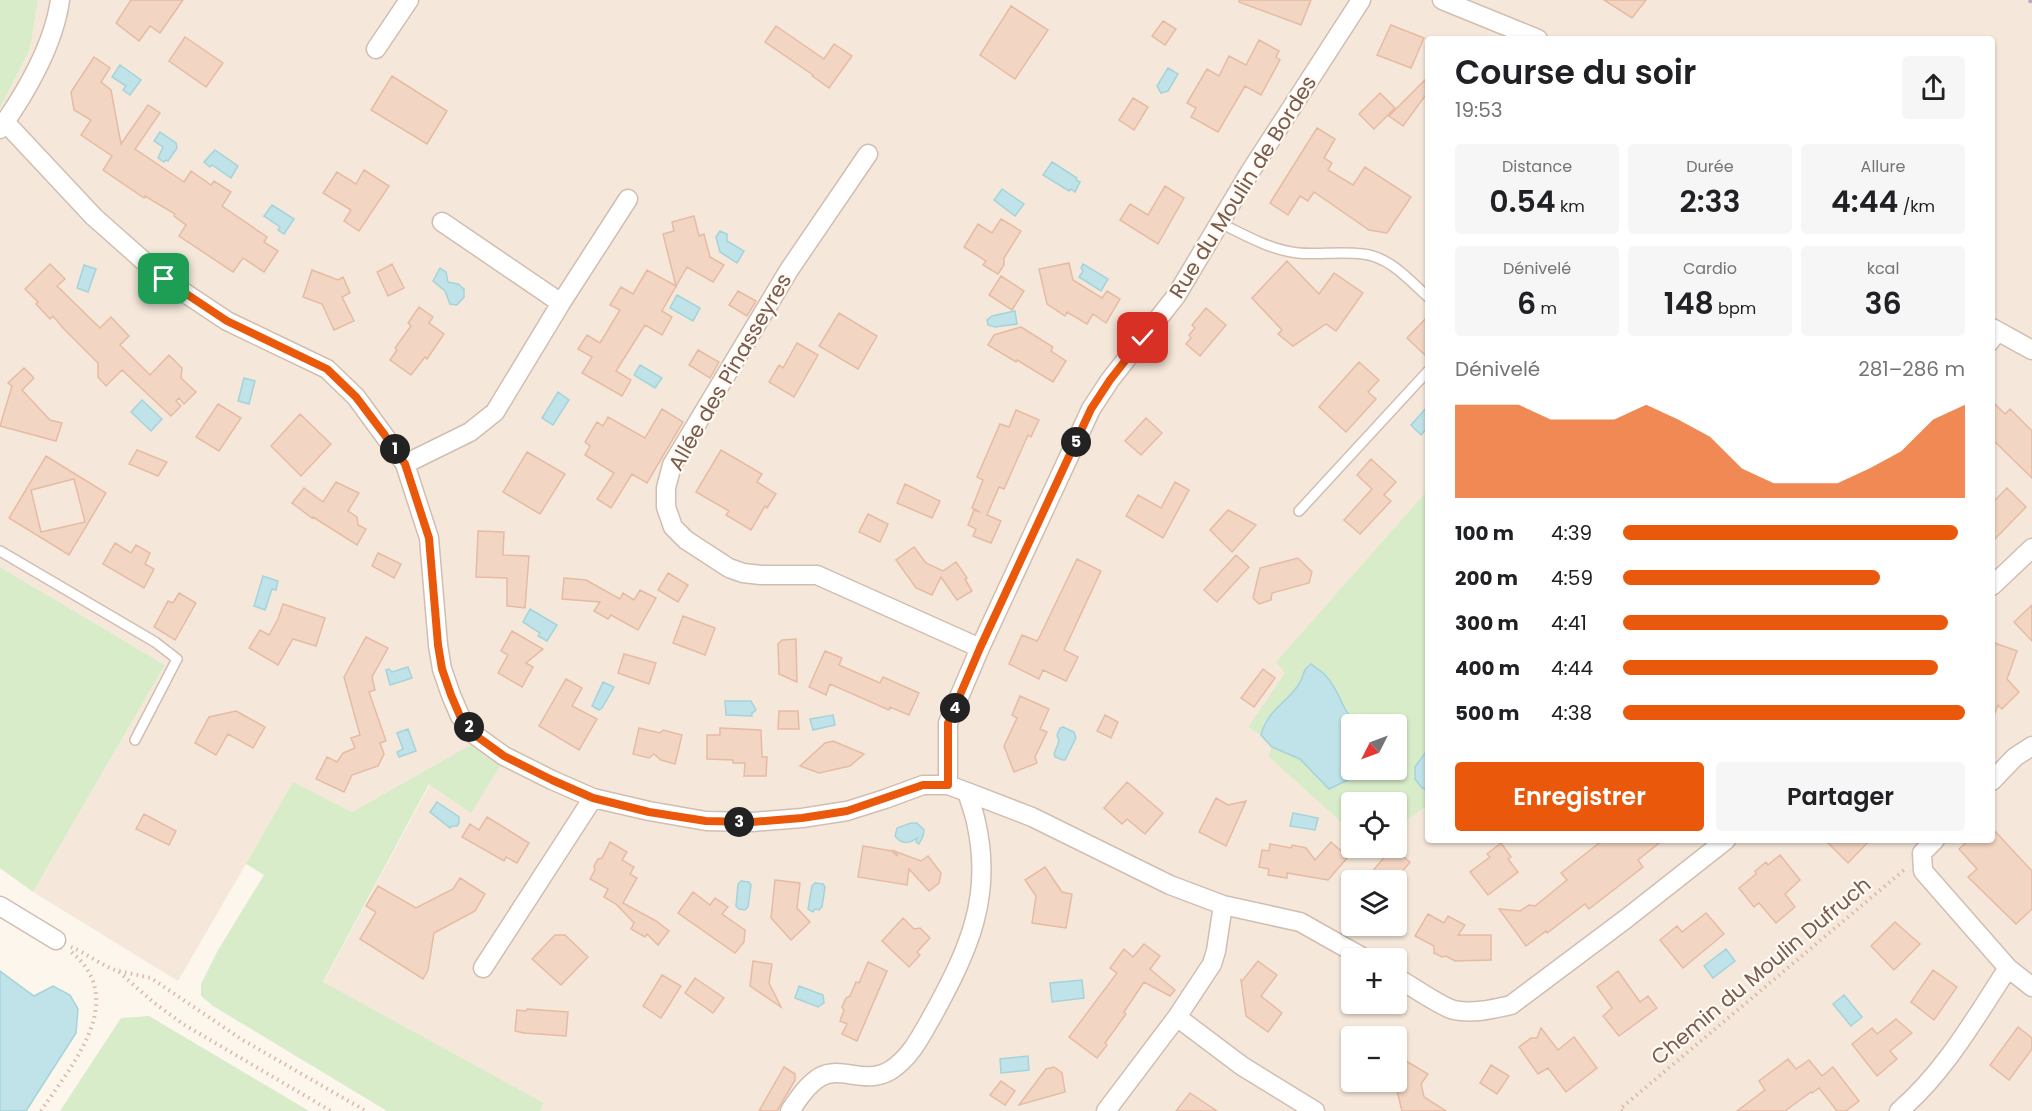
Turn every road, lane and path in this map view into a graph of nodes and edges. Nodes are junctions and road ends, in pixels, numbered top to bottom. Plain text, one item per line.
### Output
1 (60, 0) edge
2 (409, 0) edge
3 (1361, 0) edge
4 (1442, 0) edge
5 (1531, 36) edge
6 (376, 49) dead end
7 (3, 126) edge
8 (868, 153) dead end
9 (628, 199) dead end
10 (442, 222) dead end
11 (1220, 223) junction
12 (1425, 294) edge
13 (561, 303) junction
14 (1995, 336) edge
15 (2032, 350) edge
16 (1425, 374) edge
17 (405, 464) junction
18 (1299, 511) dead end
19 (2032, 548) edge
20 (0, 551) edge
21 (1995, 583) edge
22 (980, 648) junction
23 (135, 740) dead end
24 (2032, 746) edge
25 (1995, 778) edge
26 (948, 785) junction
27 (967, 792) junction
28 (593, 798) junction
29 (1722, 843) edge
30 (1928, 847) edge
31 (1223, 905) junction
32 (0, 906) edge
33 (56, 940) junction
34 (1346, 948) edge
35 (483, 968) dead end
36 (2008, 968) junction
37 (118, 971) junction
38 (1407, 983) edge
39 (2032, 987) edge
40 (1177, 1017) junction
41 (41, 1111) edge
42 (331, 1111) edge
43 (366, 1111) edge
44 (790, 1111) edge
45 (1106, 1111) edge
46 (1315, 1111) edge
47 (1622, 1111) edge
48 (1899, 1111) edge

1 - 7 street
2 - 6 street
3 - 11 street, Rue du Moulin de Bordes
4 - 5 street
7 - 17 street
8 - 22 street, Allée des Pinasseyres
9 - 13 street
10 - 13 street
11 - 12 lane
11 - 22 street, Rue du Moulin de Bordes
13 - 17 street
14 - 15 street
16 - 18 lane
17 - 28 street
19 - 21 street
20 - 23 lane
22 - 26 street, Rue du Moulin de Bordes
24 - 25 street
26 - 27 street
26 - 28 street
27 - 31 street
27 - 44 street
28 - 35 street
29 - 38 street
30 - 36 street
30 - 47 path, Chemin du Moulin Dufruch
31 - 34 street
31 - 40 street
32 - 33 street
33 - 37 path
33 - 41 path
36 - 39 street
36 - 48 street
37 - 42 path
37 - 43 path
40 - 45 street
40 - 46 street

